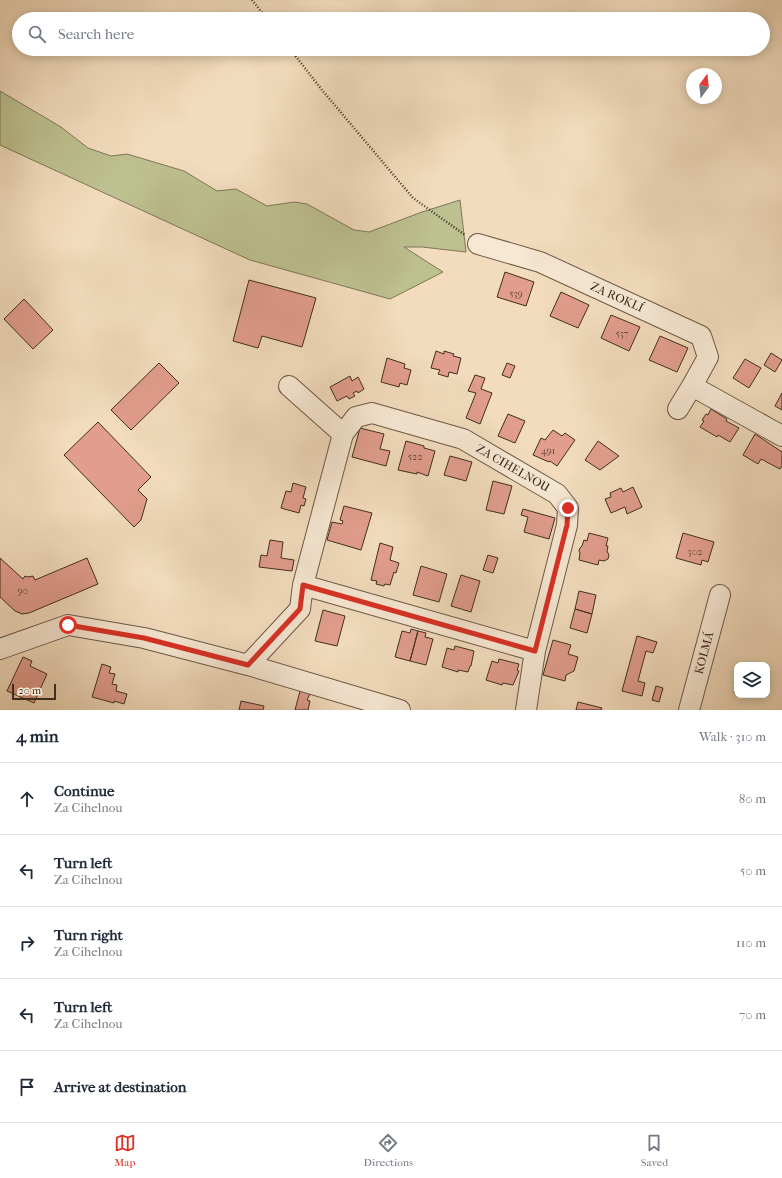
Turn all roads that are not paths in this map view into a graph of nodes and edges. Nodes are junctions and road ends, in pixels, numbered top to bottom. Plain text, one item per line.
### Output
1 (478, 244) road end
2 (289, 386) dead end
3 (692, 386) junction
4 (678, 409) dead end
5 (342, 434) junction
6 (782, 436) edge
7 (303, 585) junction
8 (720, 595) dead end
9 (0, 649) edge
10 (535, 651) junction
11 (248, 665) junction
12 (400, 710) edge
13 (526, 710) edge
14 (689, 710) edge

1 - 3 street, ZA ROKLÍ
2 - 5 street
3 - 4 street, ZA ROKLÍ
3 - 6 street
5 - 7 street, ZA CIHELNOU
5 - 10 street, ZA CIHELNOU
7 - 10 street
7 - 11 street, ZA CIHELNOU
8 - 14 street, KOLMÁ
9 - 11 street
10 - 13 street, ZA CIHELNOU
11 - 12 street

